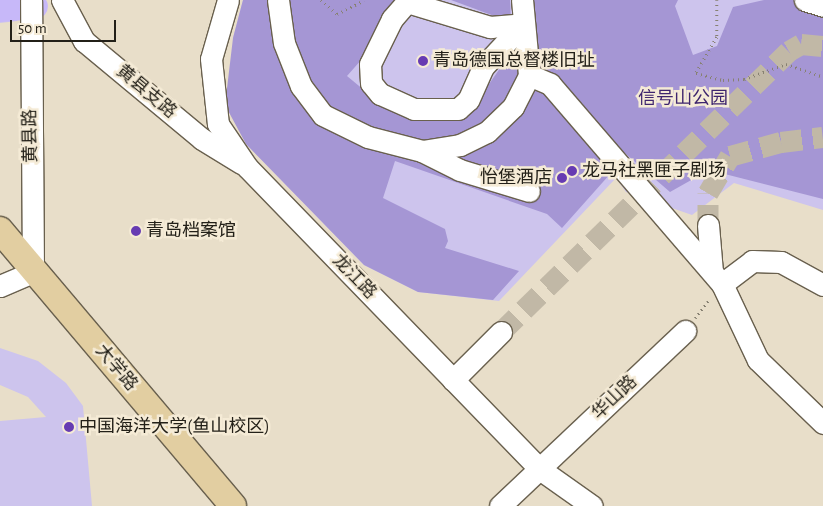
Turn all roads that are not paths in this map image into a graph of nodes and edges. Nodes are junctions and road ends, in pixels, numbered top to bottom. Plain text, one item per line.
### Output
1 (62, 0) edge
2 (228, 0) edge
3 (278, 0) edge
4 (522, 0) edge
5 (805, 0) edge
6 (422, 2) edge
7 (823, 6) edge
8 (31, 9) edge
9 (523, 24) junction
10 (529, 76) junction
11 (422, 152) junction
12 (247, 168) junction
13 (529, 191) dead end
14 (708, 225) tunnel mouth
15 (0, 230) edge
16 (34, 272) junction
17 (717, 278) junction
18 (823, 285) edge
19 (0, 286) edge
20 (501, 332) tunnel mouth
21 (685, 332) road end
22 (454, 380) junction
23 (823, 423) edge
24 (541, 470) junction
25 (233, 506) edge
26 (500, 506) edge
27 (592, 506) edge

1 - 12 street, 黄县支路
2 - 12 street, 龙江路
3 - 11 street
4 - 9 street
5 - 7 street
6 - 9 street
6 - 9 street
8 - 16 street, 黄县路
9 - 10 street
10 - 11 street
10 - 17 street
11 - 13 street
12 - 22 street, 龙江路
14 - 17 street
15 - 16 main road, 大学路
16 - 19 street
16 - 25 main road, 大学路
17 - 18 street
17 - 23 street
20 - 22 street
21 - 24 street, 华山路
22 - 24 street, 龙江路
24 - 26 street, 华山路
24 - 27 street, 龙江路

